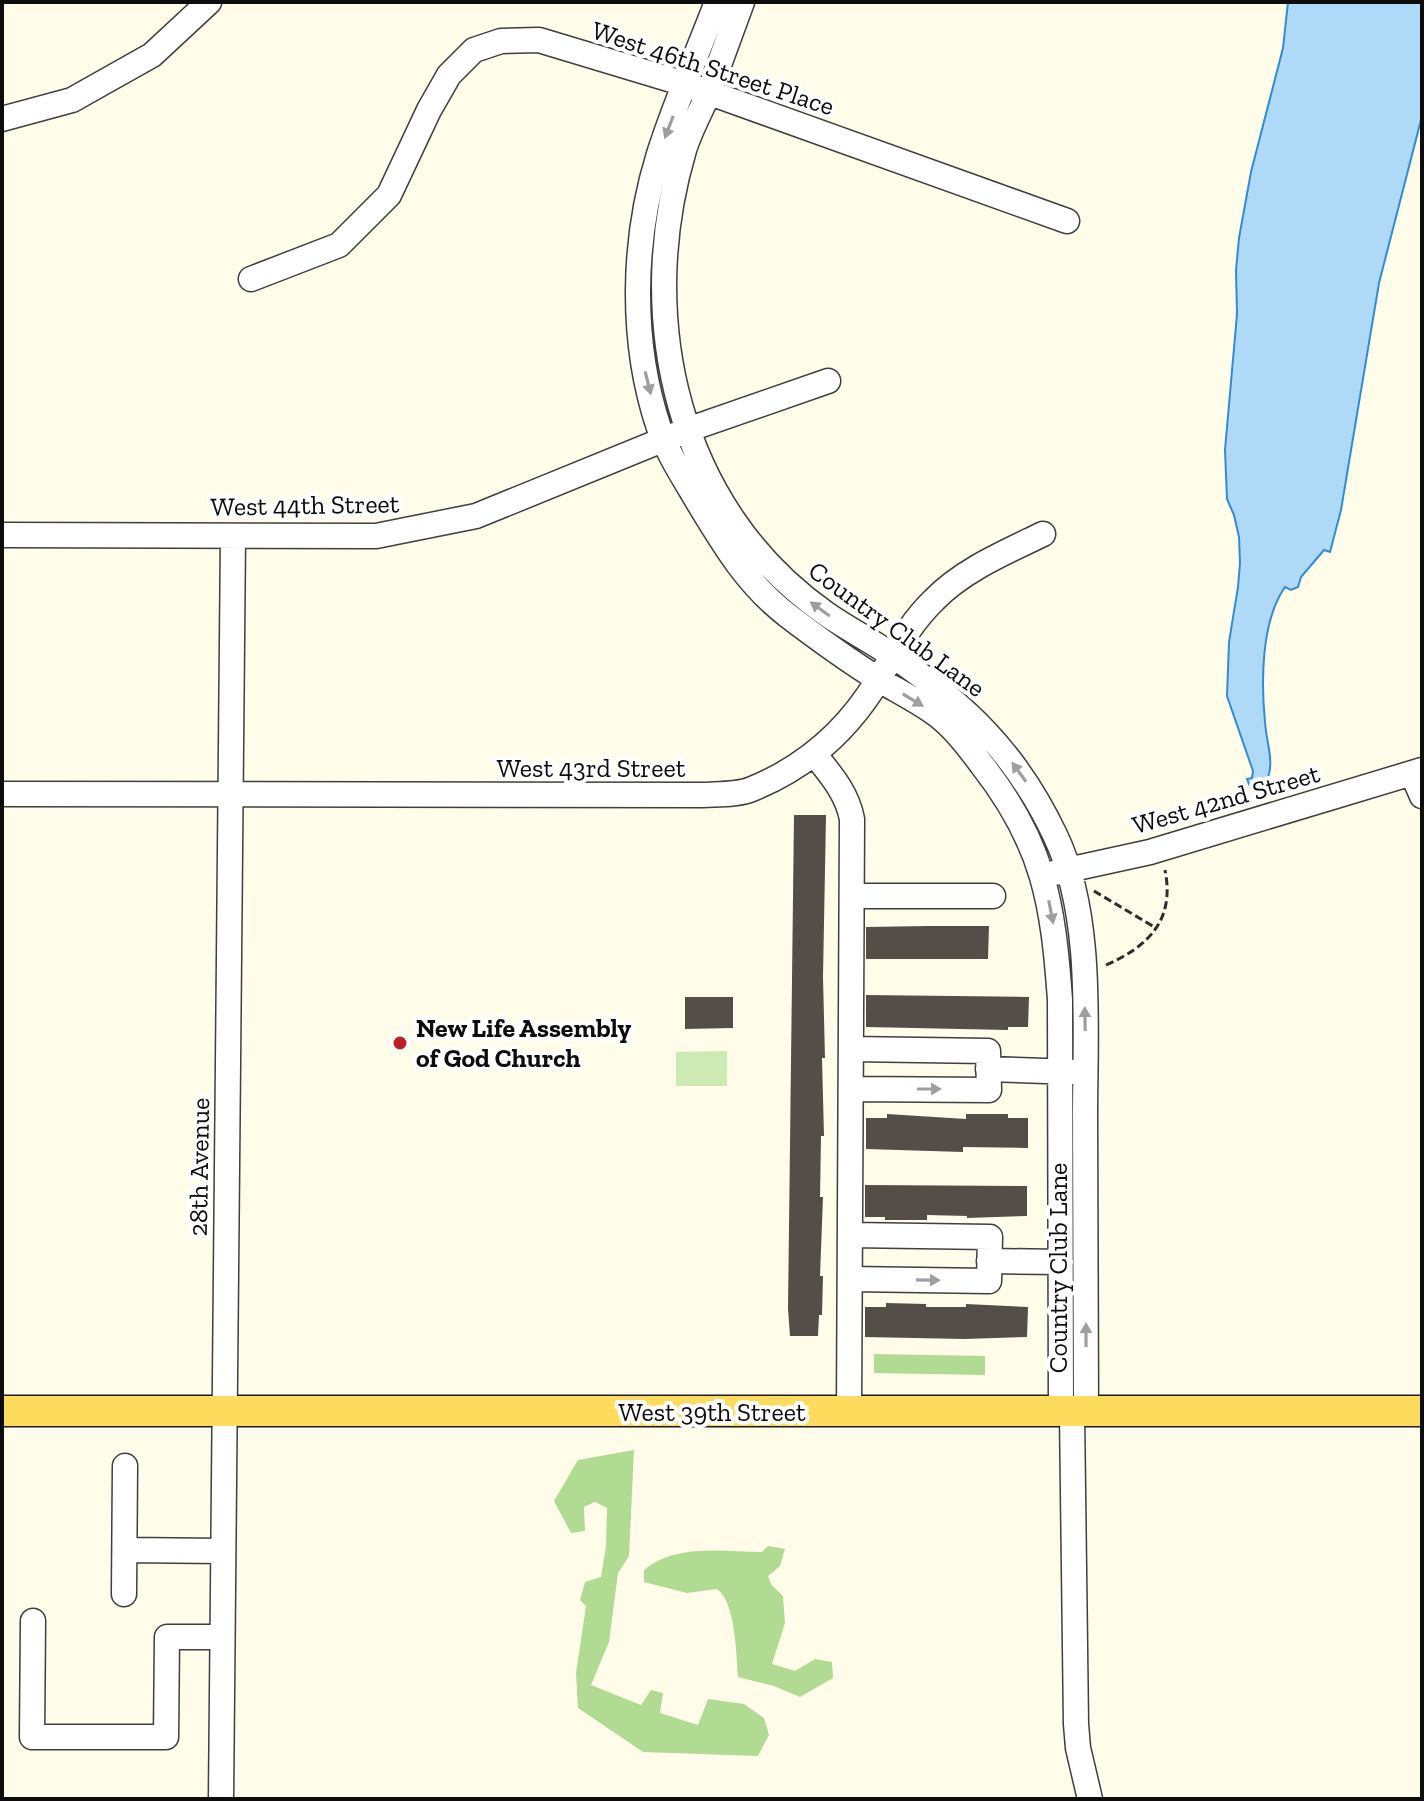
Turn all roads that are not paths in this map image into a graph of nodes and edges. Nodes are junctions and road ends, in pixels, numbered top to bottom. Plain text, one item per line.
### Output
1 (209, 2) edge
2 (717, 2) edge
3 (742, 2) edge
4 (697, 88) junction
5 (2, 119) edge
6 (1067, 221) dead end
7 (251, 279) dead end
8 (828, 381) dead end
9 (676, 435) junction
10 (1043, 534) dead end
11 (2, 535) edge
12 (233, 536) junction
13 (891, 654) junction
14 (878, 679) junction
15 (815, 755) junction
16 (1417, 772) edge
17 (2, 794) edge
18 (231, 796) junction
19 (1422, 796) edge
20 (1070, 869) junction
21 (1044, 876) junction
22 (852, 896) junction
23 (993, 896) dead end
24 (851, 1049) junction
25 (988, 1069) junction
26 (1085, 1072) junction
27 (1060, 1073) junction
28 (851, 1089) junction
29 (850, 1235) junction
30 (989, 1261) junction
31 (1061, 1262) junction
32 (850, 1279) junction
33 (2, 1411) edge
34 (1422, 1411) edge
35 (224, 1412) junction
36 (849, 1412) junction
37 (1073, 1413) junction
38 (125, 1466) dead end
39 (125, 1550) junction
40 (223, 1551) junction
41 (124, 1594) dead end
42 (33, 1621) dead end
43 (222, 1637) junction
44 (221, 1799) edge
45 (1090, 1799) edge

1 - 5 street
2 - 4 street, Country Club Lane
3 - 4 street, Country Club Lane
4 - 6 street, West 46th Street Place
4 - 7 street, West 46th Street Place
4 - 9 street, Country Club Lane
8 - 9 street, West 44th Street
9 - 12 street, West 44th Street
13 -> 9 street, Country Club Lane
9 - 14 street, Country Club Lane
10 - 13 street, West 43rd Street
11 - 12 street, West 44th Street
12 - 18 street, 28th Avenue
13 - 14 street, West 43rd Street
20 -> 13 street, Country Club Lane
14 - 15 street, West 43rd Street
14 -> 21 street, Country Club Lane
15 - 18 street, West 43rd Street
15 - 22 street
16 - 19 street
16 - 20 street, West 42nd Street
17 - 18 street, West 43rd Street
18 - 35 street, 28th Avenue
20 - 21 street, West 42nd Street
26 -> 20 street, Country Club Lane
21 -> 27 street, Country Club Lane
22 - 23 street
22 - 24 street
24 - 25 street
24 - 28 street
25 - 27 street
28 -> 25 street
26 - 27 street
37 -> 26 street, Country Club Lane
27 - 31 street, Country Club Lane
28 - 29 street
29 - 30 street
29 - 32 street
30 - 31 street
32 -> 30 street
31 - 37 street, Country Club Lane
32 - 36 street
33 - 35 main road, West 39th Street
34 - 37 main road, West 39th Street
35 - 36 main road, West 39th Street
35 - 40 street, 28th Avenue
36 - 37 main road, West 39th Street
37 - 45 street, Country Club Lane
38 - 39 street
39 - 40 street
39 - 41 street
40 - 43 street, 28th Avenue
42 - 43 street
43 - 44 street, 28th Avenue

